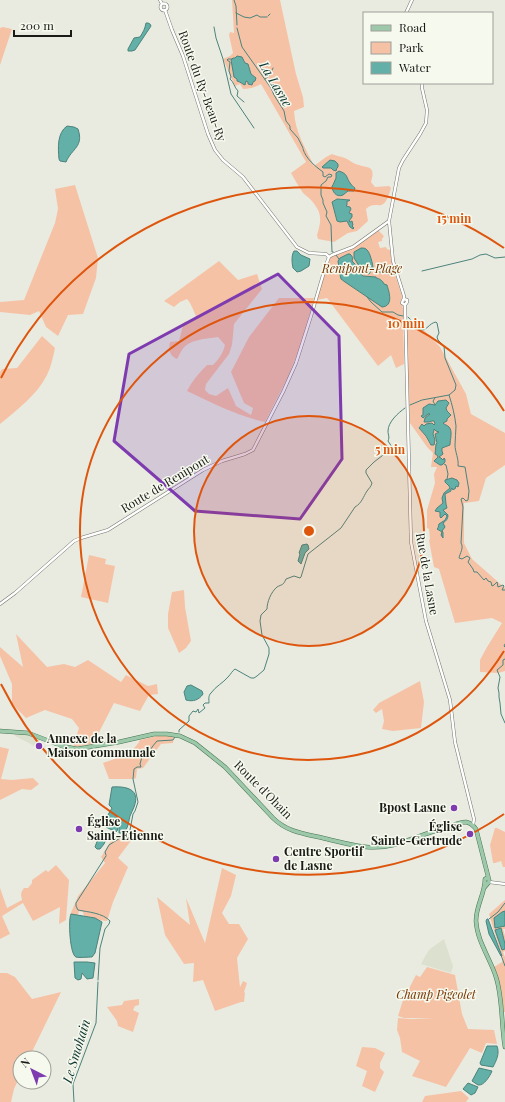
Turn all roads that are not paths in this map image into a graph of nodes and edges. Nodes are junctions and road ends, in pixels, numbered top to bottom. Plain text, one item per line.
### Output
1 (160, 0) edge
2 (412, 0) edge
3 (406, 12) edge
4 (422, 84) edge
5 (389, 221) junction
6 (389, 225) junction
7 (380, 227) junction
8 (329, 257) junction
9 (0, 604) edge
10 (0, 731) edge
11 (471, 824) junction
12 (489, 881) junction
13 (505, 884) edge
14 (505, 1047) edge

1 - 8 street, Route du Ry-Beau-Ry
2 - 3 street
4 - 5 street
5 - 6 street
5 - 7 street
6 - 7 street
6 - 11 street, Rue de la Lasne
7 - 8 street
8 - 9 street, Route de Renipont
10 - 11 main road, Route d'Ohain
11 - 12 main road
12 - 13 street
12 - 14 main road

